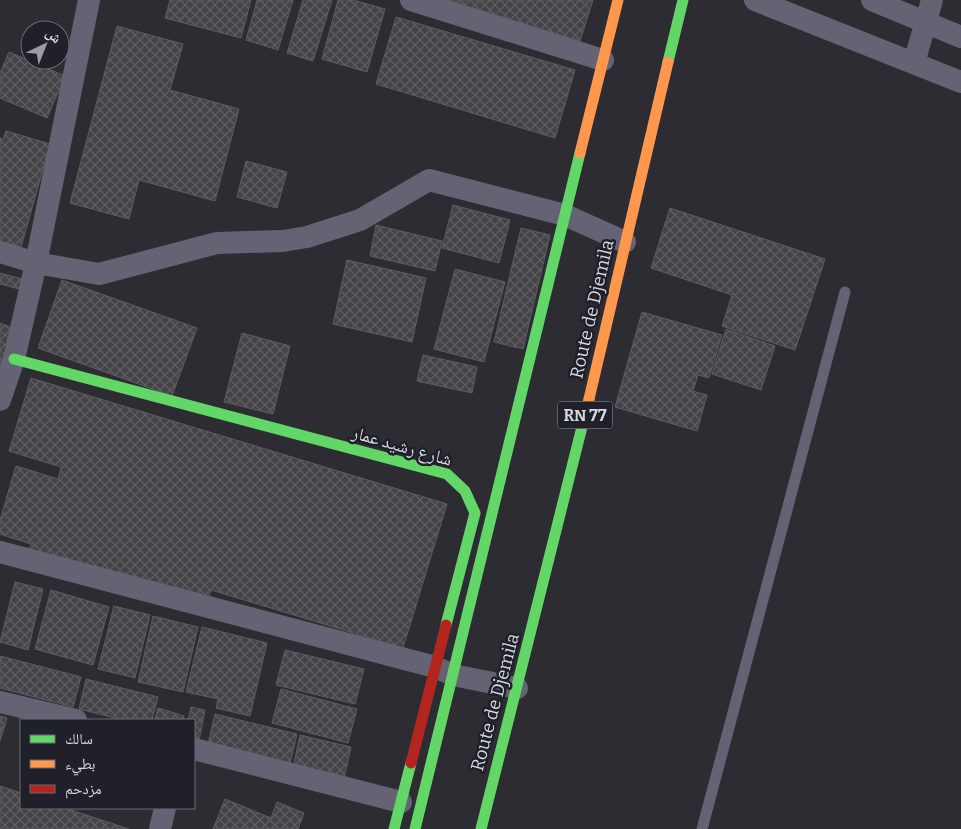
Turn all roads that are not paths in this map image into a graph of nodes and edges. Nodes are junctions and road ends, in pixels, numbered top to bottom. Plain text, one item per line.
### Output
1 (89, 0) edge
2 (411, 0) edge
3 (618, 0) edge
4 (683, 0) edge
5 (755, 0) edge
6 (872, 0) edge
7 (932, 0) edge
8 (925, 23) junction
9 (961, 37) edge
10 (603, 60) junction
11 (914, 63) junction
12 (961, 82) edge
13 (565, 215) junction
14 (625, 242) junction
15 (0, 252) edge
16 (36, 263) junction
17 (845, 292) dead end
18 (14, 360) junction
19 (0, 400) edge
20 (0, 552) edge
21 (444, 671) junction
22 (517, 688) junction
23 (0, 702) edge
24 (72, 719) edge
25 (195, 749) edge
26 (401, 802) junction
27 (165, 809) edge
28 (160, 829) edge
29 (394, 829) edge
30 (415, 829) edge
31 (481, 829) edge
32 (702, 829) edge

1 - 16 street
2 - 10 street
3 - 10 main road
4 - 14 main road, Route de Djemila / RN 77
5 - 11 street
6 - 8 street
7 - 8 street
8 - 9 street
8 - 11 street
10 - 13 main road
11 - 12 street
13 - 14 street
13 - 16 street
13 - 21 main road
14 - 22 main road, Route de Djemila / RN 77
15 - 16 street
16 - 18 street
17 - 32 lane
18 - 19 street
18 - 21 main road, شارع رشيد عمار
20 - 21 street
21 - 22 street
21 - 26 main road, شارع رشيد عمار
21 - 30 main road
22 - 31 main road, Route de Djemila / RN 77
23 - 24 street
25 - 26 street
26 - 29 main road, شارع رشيد عمار
27 - 28 street

